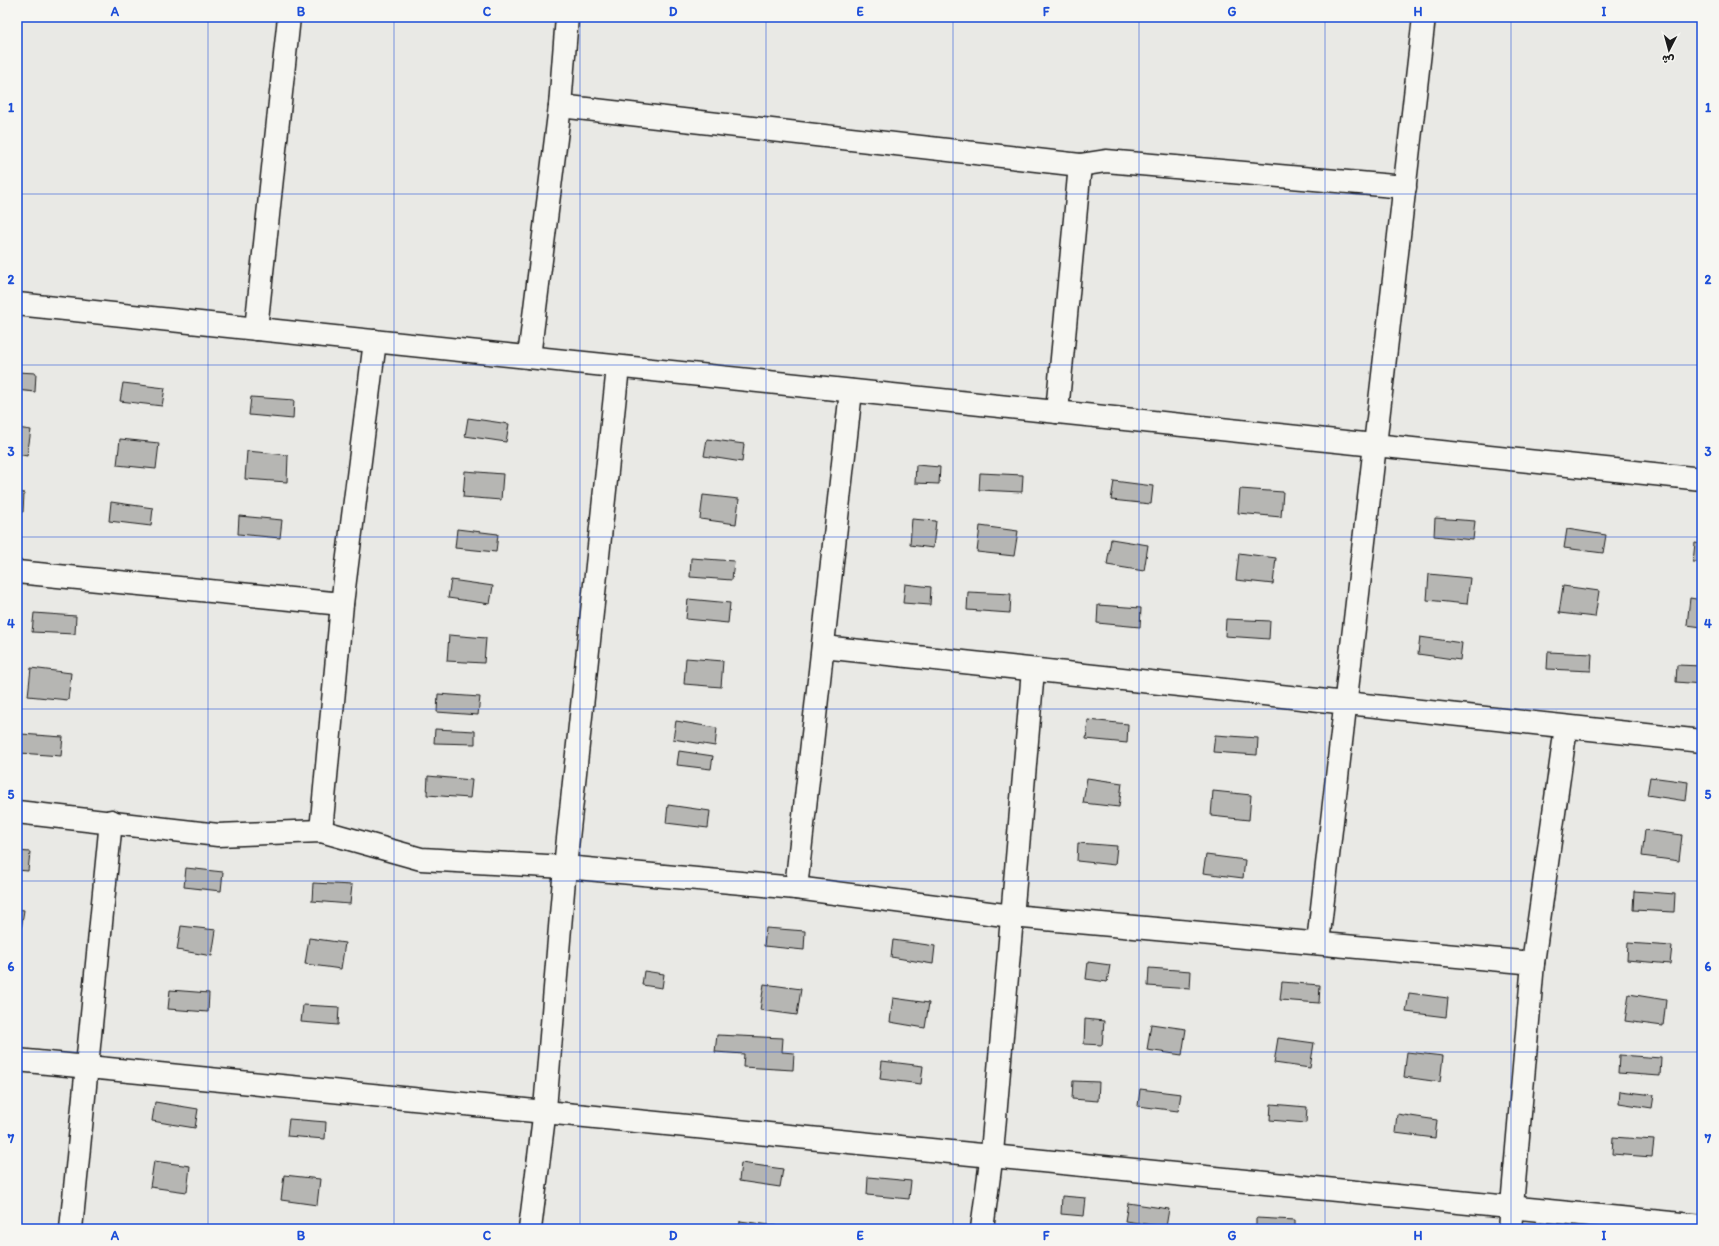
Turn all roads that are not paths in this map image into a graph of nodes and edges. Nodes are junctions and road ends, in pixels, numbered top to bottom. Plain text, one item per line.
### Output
1 (290, 17) edge
2 (567, 17) edge
3 (1424, 17) edge
4 (560, 106) junction
5 (1080, 166) junction
6 (1404, 187) junction
7 (17, 304) edge
8 (256, 329) junction
9 (375, 341) junction
10 (529, 357) junction
11 (618, 367) junction
12 (851, 391) junction
13 (1057, 412) junction
14 (1375, 445) junction
15 (1702, 479) edge
16 (17, 572) edge
17 (342, 604) junction
18 (823, 647) junction
19 (1033, 670) junction
20 (1345, 703) junction
21 (1566, 726) junction
22 (1702, 741) edge
23 (17, 812) edge
24 (111, 821) junction
25 (321, 831) junction
26 (565, 867) junction
27 (796, 888) junction
28 (1012, 916) junction
29 (1318, 943) junction
30 (1533, 963) junction
31 (17, 1060) edge
32 (88, 1067) junction
33 (545, 1111) junction
34 (991, 1156) junction
35 (1513, 1207) junction
36 (1702, 1226) edge
37 (71, 1229) edge
38 (530, 1229) edge
39 (982, 1229) edge
40 (1510, 1229) edge

1 - 8 street
2 - 4 street
3 - 6 street
4 - 5 street
4 - 10 street
5 - 6 street
5 - 13 street
6 - 14 street
7 - 8 street
8 - 9 street
9 - 10 street
9 - 17 street
10 - 11 street
11 - 12 street
11 - 26 street
12 - 13 street
12 - 18 street
13 - 14 street
14 - 15 street
14 - 20 street
16 - 17 street
17 - 25 street
18 - 19 street
18 - 27 street
19 - 20 street
19 - 28 street
20 - 21 street
20 - 29 street
21 - 22 street
21 - 30 street
23 - 24 street
24 - 25 street
24 - 32 street
25 - 26 street
26 - 27 street
26 - 33 street
27 - 28 street
28 - 29 street
28 - 34 street
29 - 30 street
30 - 35 street
31 - 32 street
32 - 33 street
32 - 37 street
33 - 34 street
33 - 38 street
34 - 35 street
34 - 39 street
35 - 36 street
35 - 40 street

